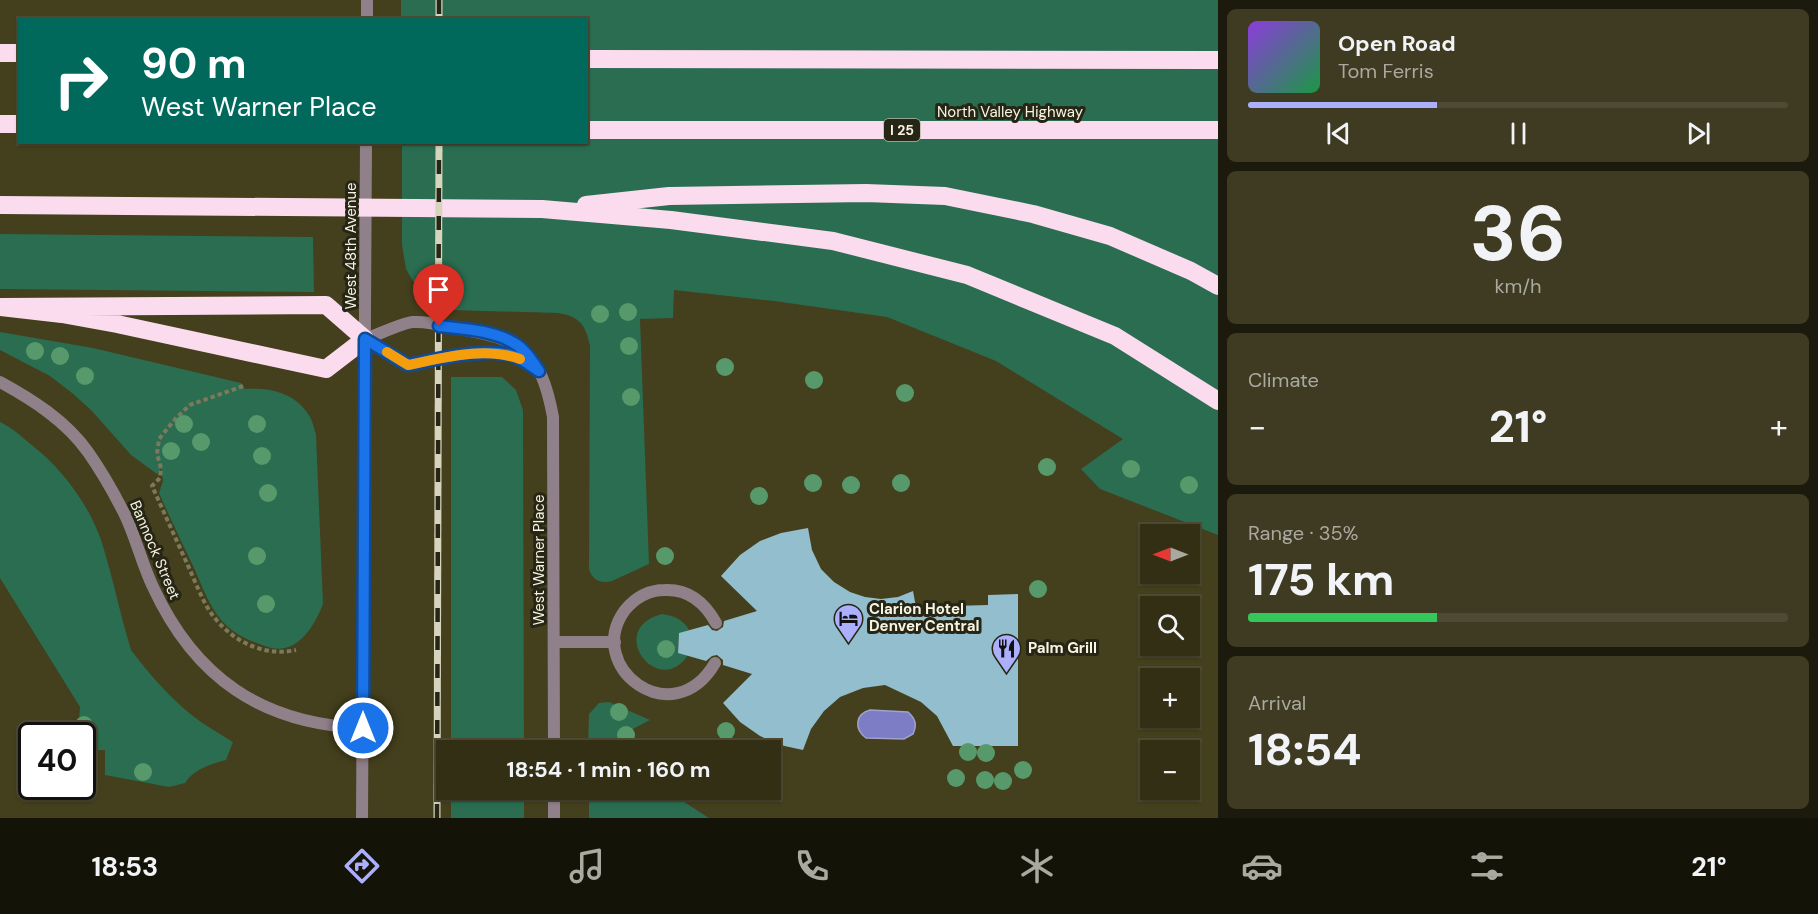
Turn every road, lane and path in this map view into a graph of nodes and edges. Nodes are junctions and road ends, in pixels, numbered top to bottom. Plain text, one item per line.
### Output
1 (367, 0) edge
2 (367, 18) edge
3 (0, 53) edge
4 (18, 53) edge
5 (588, 59) edge
6 (1218, 60) edge
7 (0, 124) edge
8 (18, 124) edge
9 (588, 130) edge
10 (1218, 130) edge
11 (366, 144) edge
12 (0, 205) edge
13 (542, 209) junction
14 (1218, 286) edge
15 (0, 307) edge
16 (365, 339) junction
17 (539, 371) junction
18 (0, 382) edge
19 (243, 386) dead end
20 (1218, 401) edge
21 (716, 623) dead end
22 (554, 642) junction
23 (615, 642) junction
24 (296, 650) dead end
25 (715, 663) dead end
26 (363, 728) junction
27 (554, 740) edge
28 (554, 800) edge
29 (362, 818) edge
30 (554, 818) edge

1 - 2 street
3 - 4 highway
5 - 6 highway
7 - 8 highway
9 - 10 highway, North Valley Highway / I 25
11 - 16 street, West 48th Avenue
12 - 13 highway
13 - 14 highway
13 - 20 highway
15 - 16 highway
15 - 16 highway
16 - 17 street
16 - 17 street, West Warner Place
16 - 26 street, West 48th Avenue
17 - 22 street, West Warner Place
18 - 26 street, Bannock Street
19 - 24 path
21 - 23 street
22 - 23 street
22 - 27 street, West Warner Place
23 - 25 street
26 - 29 street, West 48th Avenue
28 - 30 street

